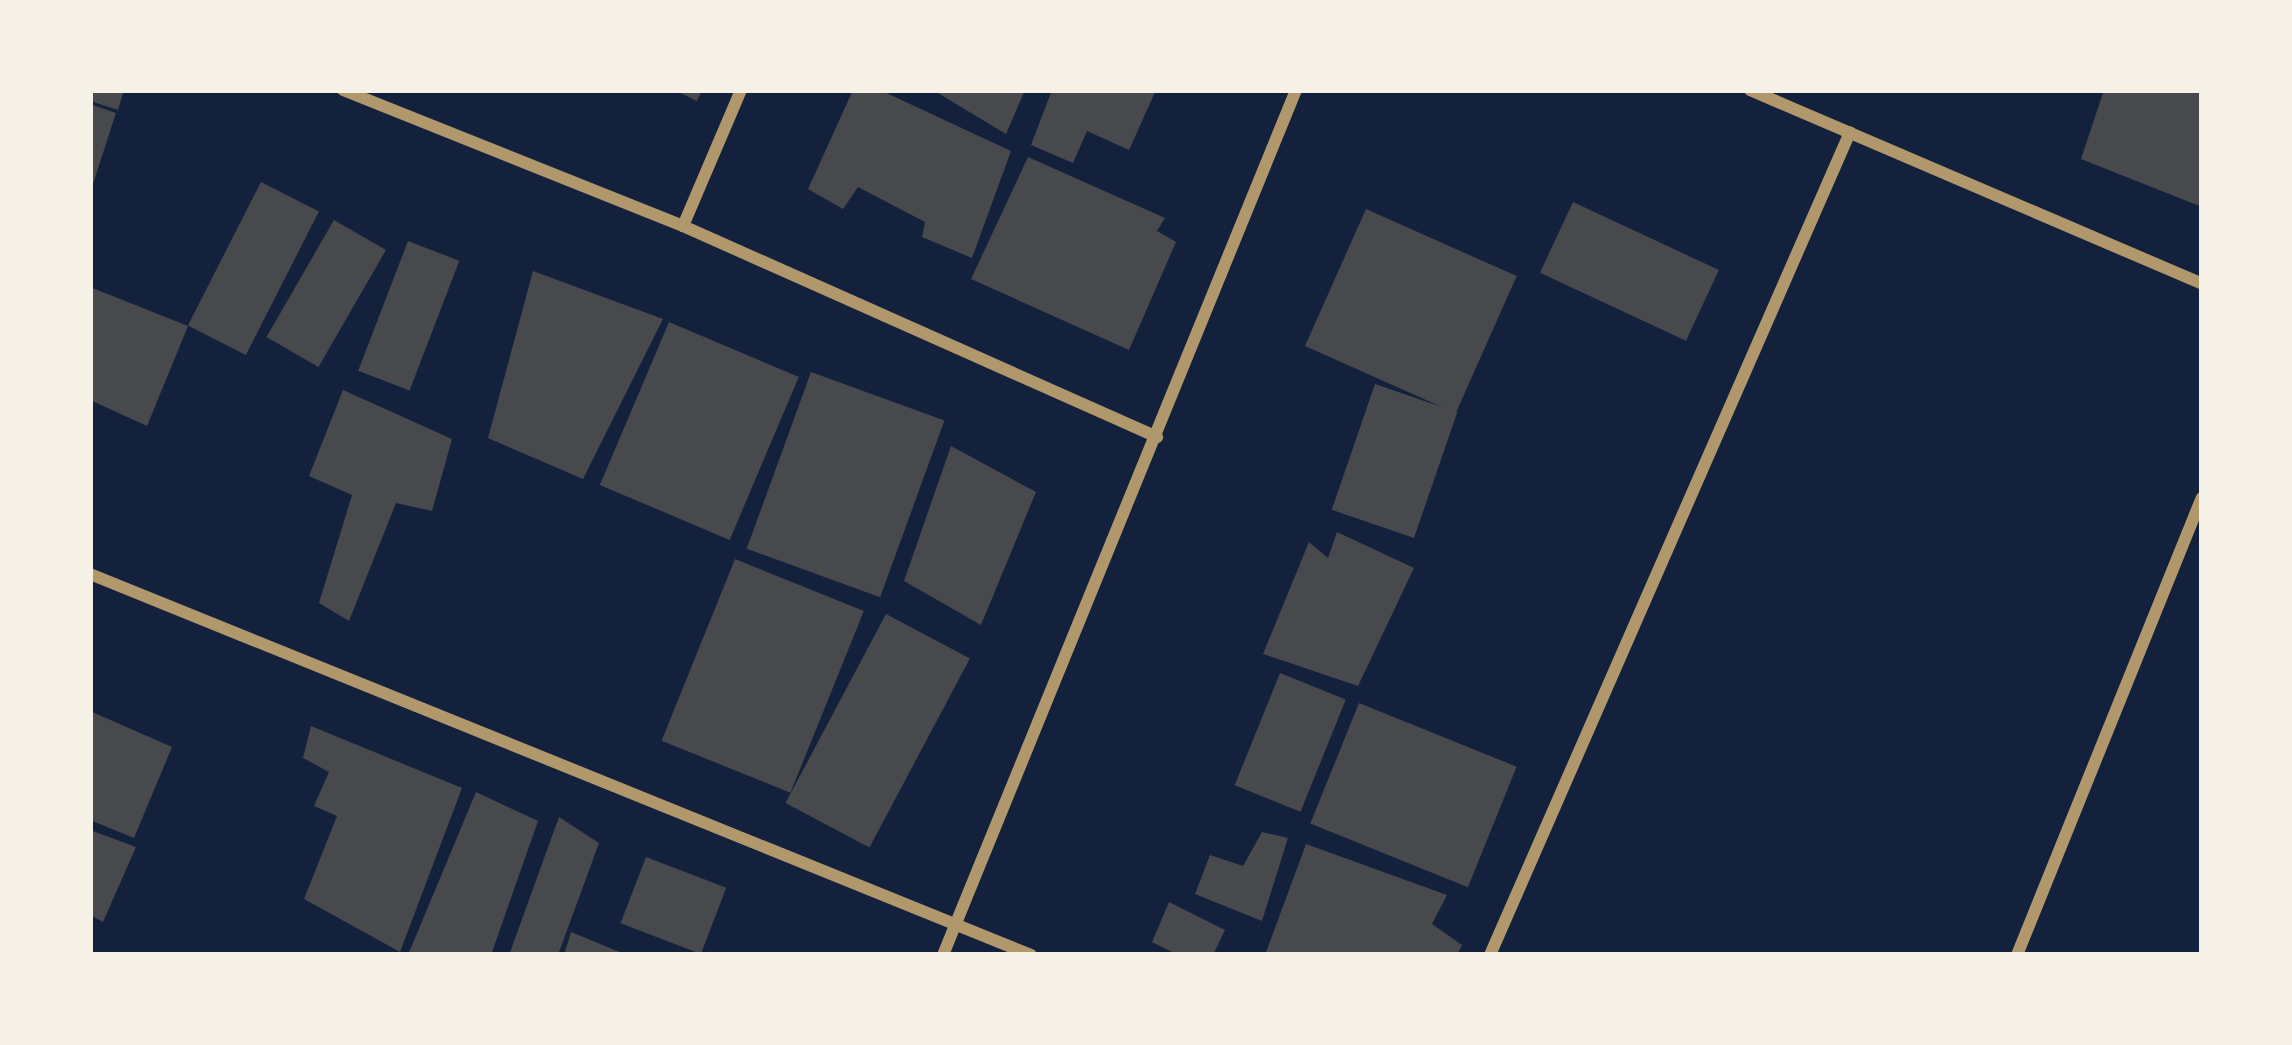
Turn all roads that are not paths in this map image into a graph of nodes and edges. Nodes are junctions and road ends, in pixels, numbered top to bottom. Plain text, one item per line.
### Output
1 (343, 90) edge
2 (741, 90) edge
3 (1296, 90) edge
4 (1750, 90) edge
5 (1850, 132) junction
6 (683, 226) junction
7 (2202, 284) edge
8 (1157, 437) junction
9 (2202, 498) edge
10 (90, 574) edge
11 (956, 922) junction
12 (943, 955) edge
13 (1031, 955) edge
14 (1490, 955) edge
15 (2017, 955) edge

1 - 6 street
2 - 6 street
3 - 8 street
4 - 5 street
5 - 7 street
5 - 14 street
6 - 8 street
8 - 11 street
9 - 15 street
10 - 11 street
11 - 12 street
11 - 13 street

